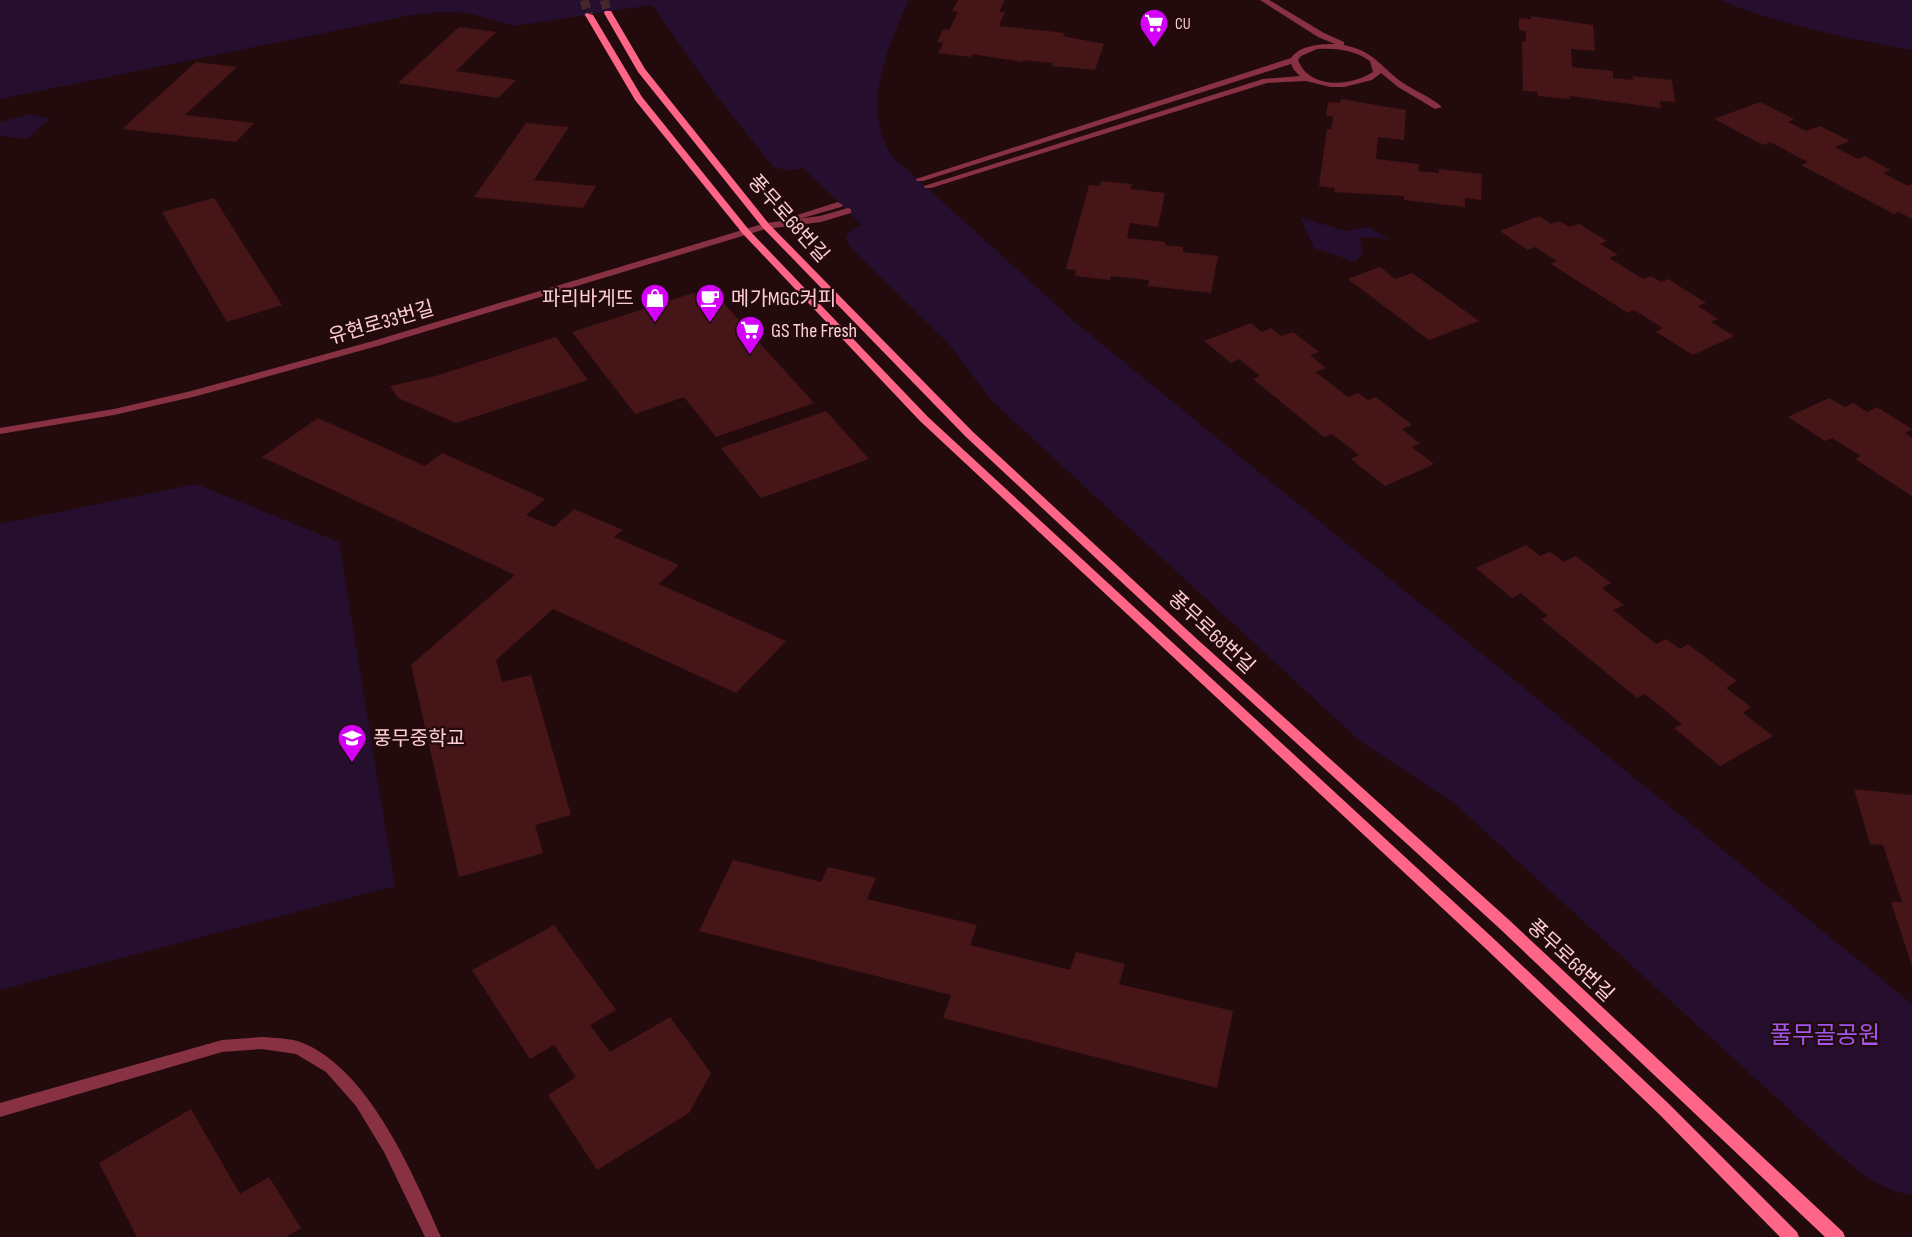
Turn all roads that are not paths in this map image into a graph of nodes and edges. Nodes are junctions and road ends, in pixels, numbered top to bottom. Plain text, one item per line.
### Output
1 (1264, 0) edge
2 (608, 13) tunnel mouth
3 (589, 15) tunnel mouth
4 (1321, 34) junction
5 (1306, 50) junction
6 (1355, 50) junction
7 (1294, 60) junction
8 (1378, 66) junction
9 (1309, 78) junction
10 (1362, 83) junction
11 (1401, 85) junction
12 (1438, 107) dead end
13 (920, 179) dead end
14 (928, 186) dead end
15 (838, 204) dead end
16 (848, 211) dead end
17 (766, 226) junction
18 (746, 232) junction
19 (0, 431) edge
20 (0, 1110) edge
21 (433, 1237) edge
22 (1791, 1237) edge
23 (1837, 1237) edge

1 - 4 street
2 - 17 street, 풍무로68번길
3 - 18 street, 풍무로68번길
4 - 5 street
4 - 6 street
5 - 6 street
5 - 7 street
6 - 8 street
7 - 9 street
7 - 13 street
8 - 10 street
8 - 11 street
9 - 10 street
9 - 14 street
10 - 11 street
11 - 12 street
15 - 17 street
16 - 17 street
17 - 18 street, 유현로33번길
17 - 23 street, 풍무로68번길
18 - 19 street, 유현로33번길
18 - 22 street, 풍무로68번길
20 - 21 street

